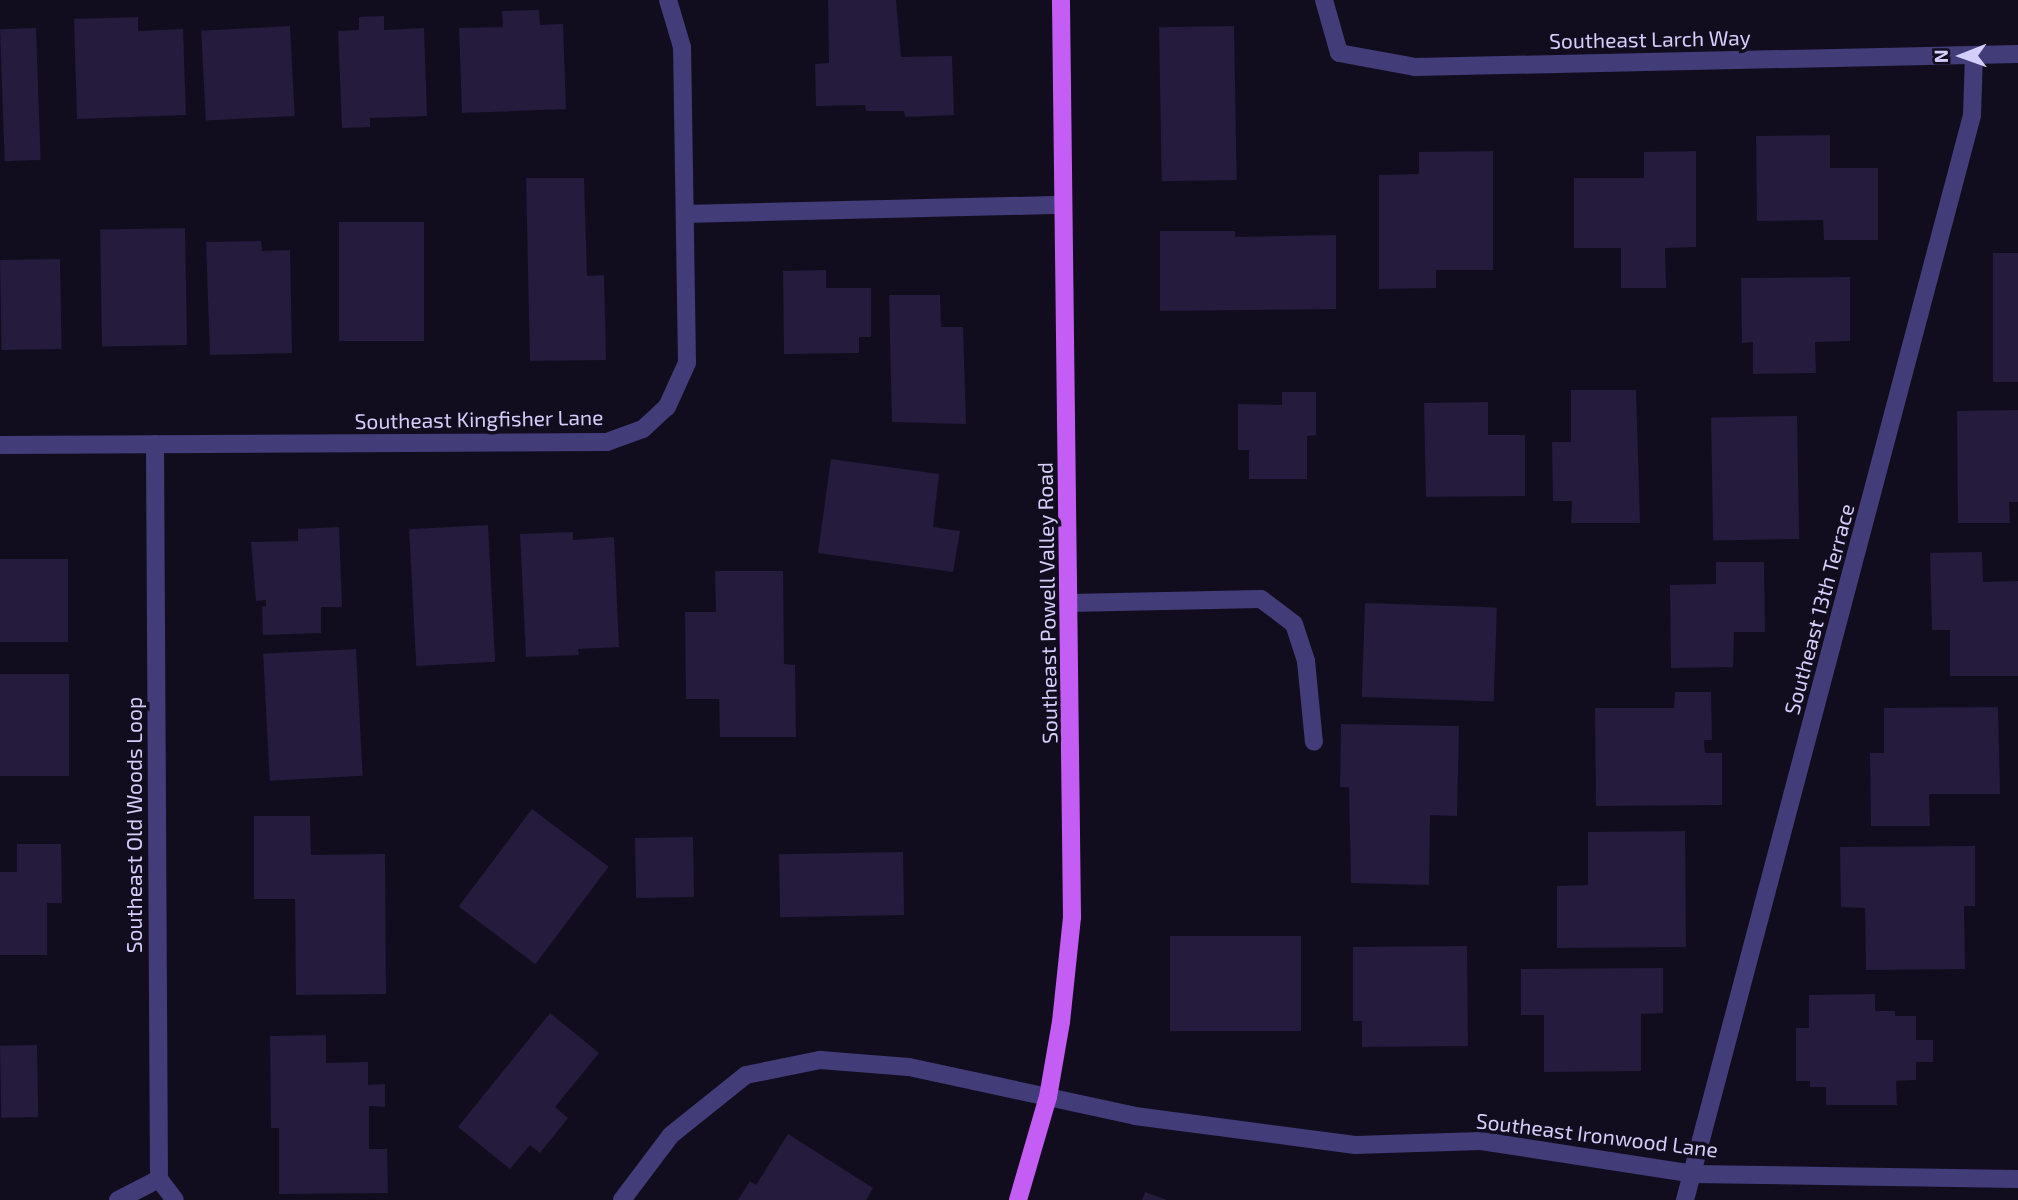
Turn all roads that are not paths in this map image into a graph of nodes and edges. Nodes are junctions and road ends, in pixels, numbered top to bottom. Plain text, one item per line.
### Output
1 (668, 0) edge
2 (1061, 0) edge
3 (1324, 0) edge
4 (2018, 54) edge
5 (1974, 55) junction
6 (1063, 205) junction
7 (685, 214) junction
8 (155, 444) junction
9 (0, 445) edge
10 (1069, 603) junction
11 (1314, 742) dead end
12 (1048, 1097) junction
13 (1693, 1174) junction
14 (159, 1179) junction
15 (2018, 1179) edge
16 (118, 1200) edge
17 (175, 1200) edge
18 (622, 1200) edge
19 (1018, 1200) edge
20 (1685, 1200) edge

1 - 7 street, Southeast Kingfisher Lane
2 - 6 main road, Southeast Powell Valley Road
3 - 5 street, Southeast Larch Way
4 - 5 street, Southeast Larch Way
5 - 13 street, Southeast 13th Terrace
6 - 7 street
6 - 10 main road, Southeast Powell Valley Road
7 - 8 street, Southeast Kingfisher Lane
8 - 9 street, Southeast Kingfisher Lane
8 - 14 street, Southeast Old Woods Loop
10 - 11 street
10 - 12 main road, Southeast Powell Valley Road
12 - 13 street, Southeast Ironwood Lane
12 - 18 street
12 - 19 main road, Southeast Powell Valley Road
13 - 15 street, Southeast Ironwood Lane
13 - 20 street, Southeast 13th Terrace
14 - 16 street
14 - 17 street

